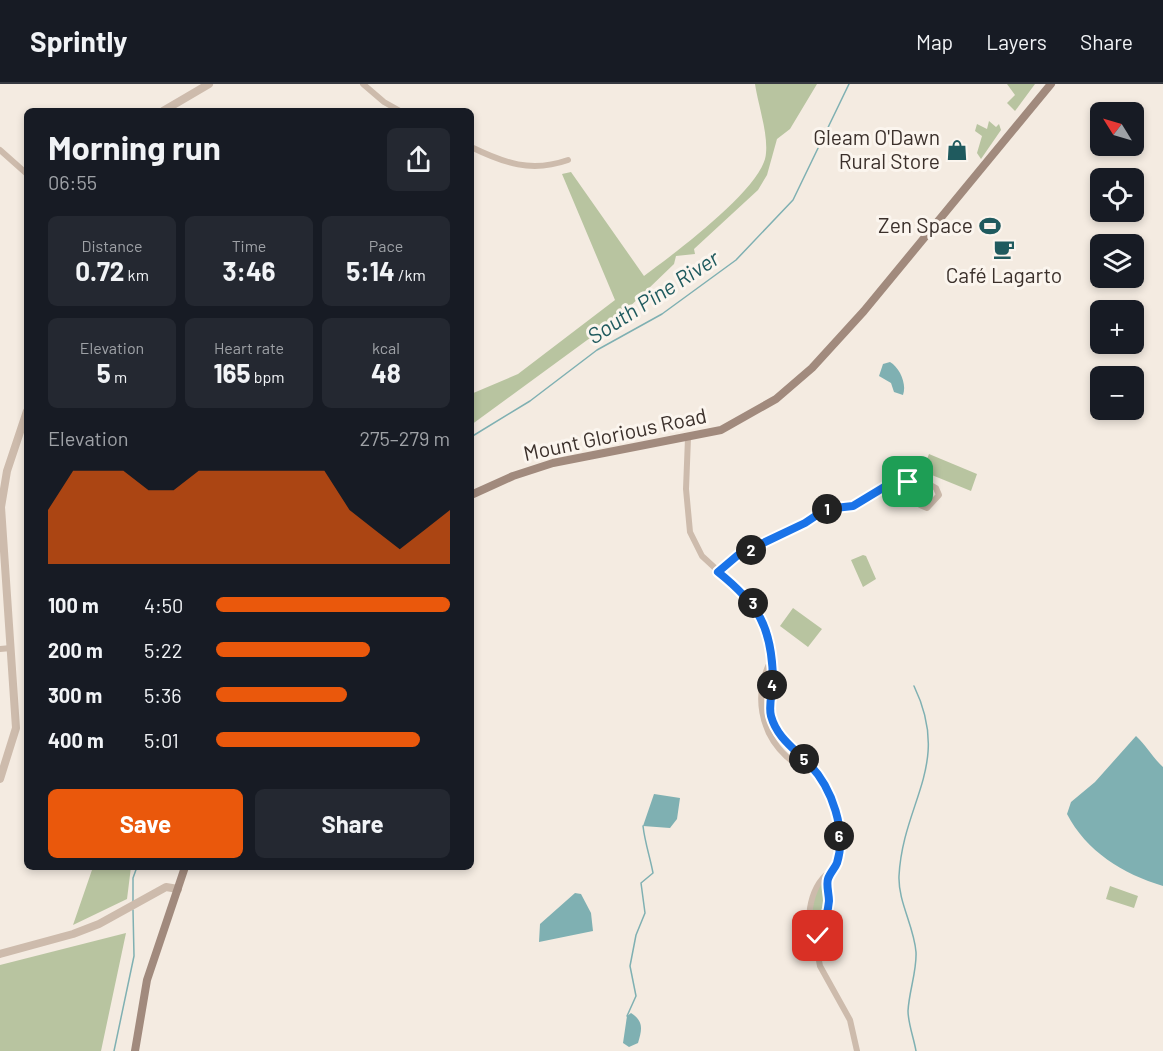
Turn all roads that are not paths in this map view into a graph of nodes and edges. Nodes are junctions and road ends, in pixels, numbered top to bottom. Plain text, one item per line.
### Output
1 (209, 84) edge
2 (363, 84) edge
3 (1051, 84) edge
4 (168, 108) edge
5 (395, 108) edge
6 (474, 148) edge
7 (0, 150) edge
8 (568, 160) dead end
9 (24, 171) edge
10 (24, 420) edge
11 (688, 438) junction
12 (908, 482) junction
13 (474, 494) edge
14 (718, 572) junction
15 (11, 648) junction
16 (0, 649) edge
17 (770, 662) junction
18 (781, 735) junction
19 (773, 740) junction
20 (819, 777) junction
21 (0, 779) edge
22 (184, 870) edge
23 (832, 872) junction
24 (178, 889) junction
25 (817, 950) junction
26 (0, 954) edge
27 (135, 1051) edge
28 (857, 1051) edge

1 - 4 street
2 - 5 street
3 - 11 main road, Mount Glorious Road
6 - 8 street
7 - 9 street
10 - 15 street
11 - 13 main road, Mount Glorious Road
11 - 14 street
12 - 12 street
12 - 14 street
14 - 17 street
15 - 16 street
15 - 21 street
17 - 18 street
17 - 19 street
18 - 19 street
18 - 20 street
19 - 20 street
20 - 23 street
22 - 24 main road
23 - 25 street
23 - 25 street
24 - 26 street
24 - 27 main road
25 - 28 street

